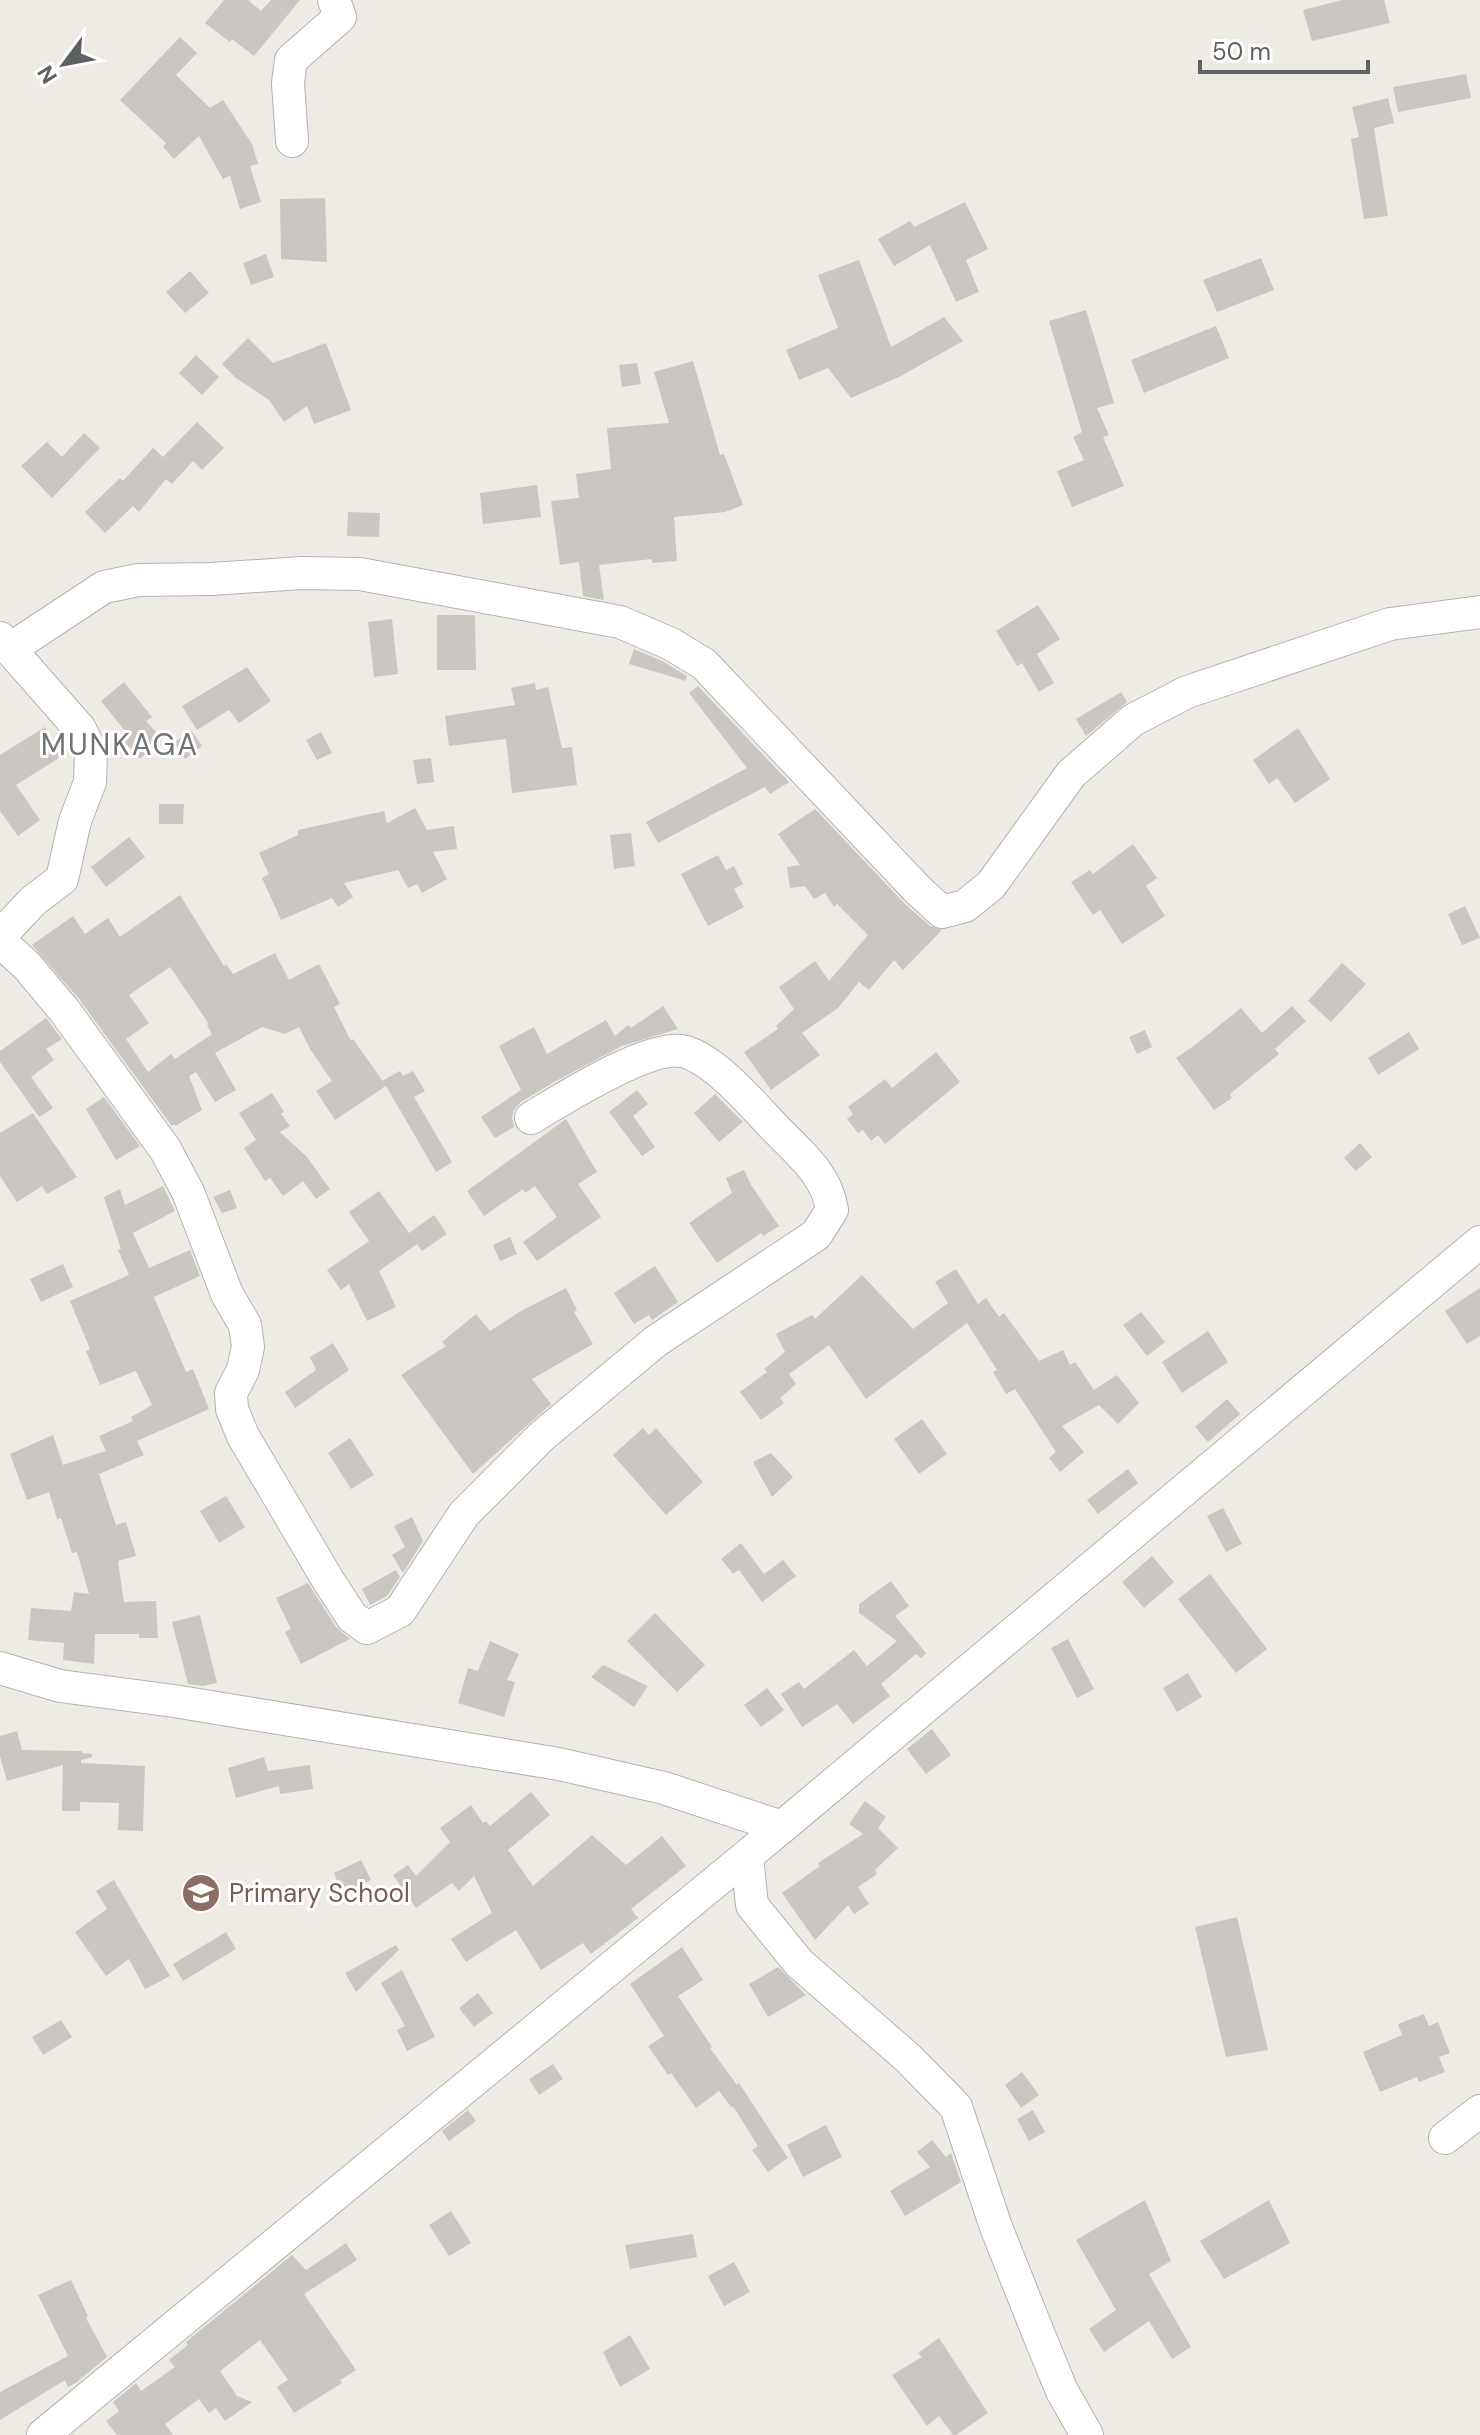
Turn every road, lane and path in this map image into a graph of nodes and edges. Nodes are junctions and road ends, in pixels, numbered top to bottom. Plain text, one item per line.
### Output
1 (334, 0) edge
2 (292, 141) dead end
3 (1480, 612) edge
4 (5, 644) edge
5 (0, 939) edge
6 (531, 1118) dead end
7 (1480, 1242) edge
8 (0, 1668) edge
9 (782, 1827) junction
10 (747, 1856) junction
11 (1480, 2111) edge
12 (1445, 2138) dead end
13 (43, 2435) edge
14 (1087, 2435) edge

1 - 2 street
3 - 4 street
4 - 5 street
5 - 6 street
7 - 9 street
8 - 9 street
9 - 10 street
10 - 13 street
10 - 14 street
11 - 12 street

